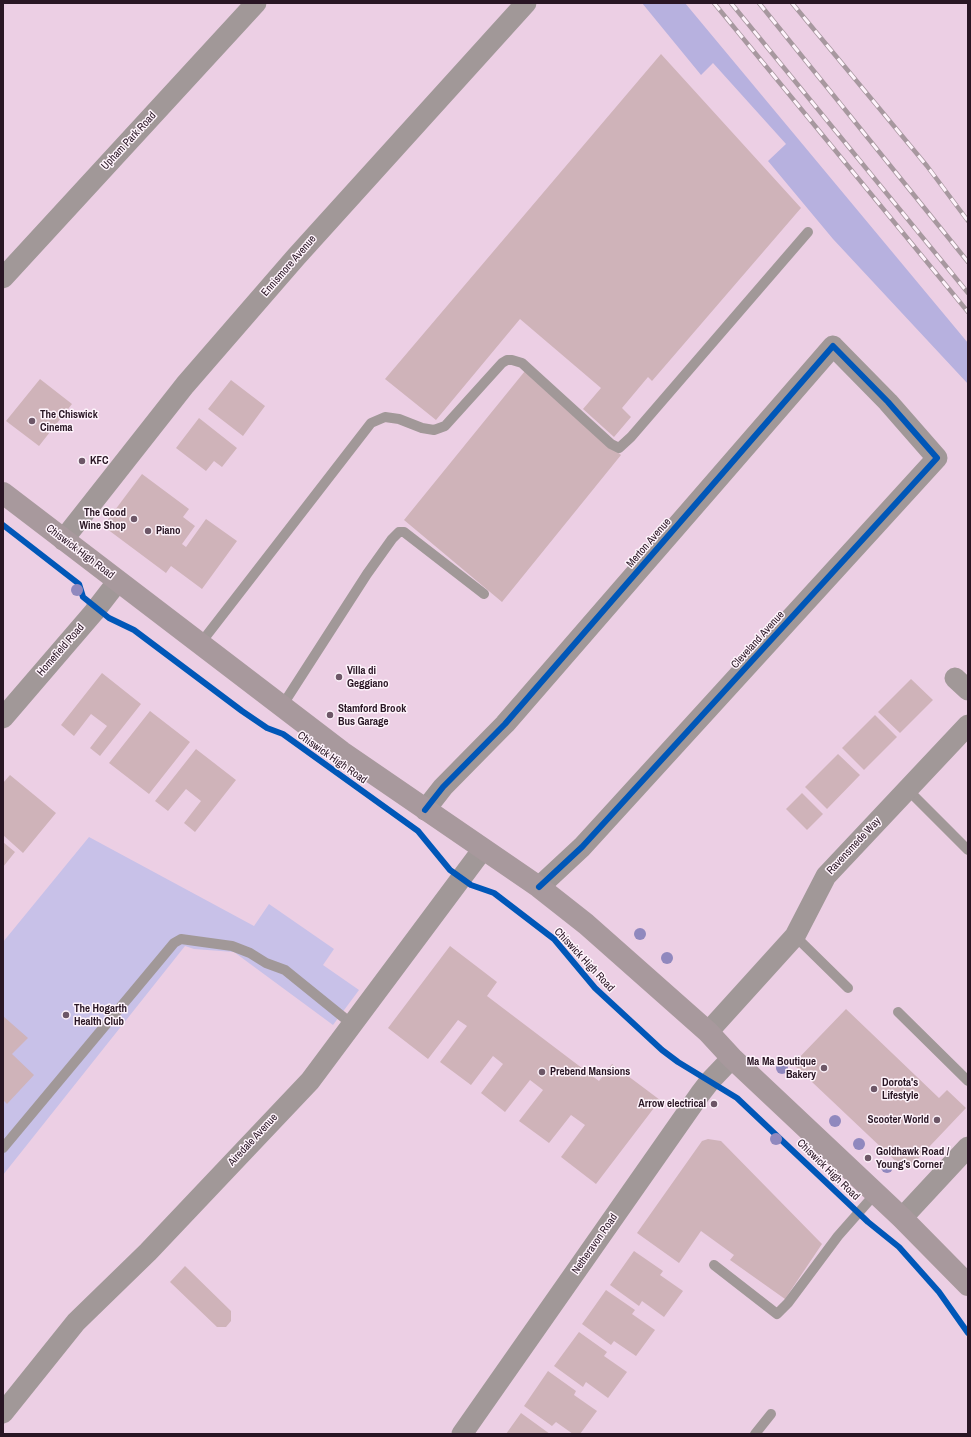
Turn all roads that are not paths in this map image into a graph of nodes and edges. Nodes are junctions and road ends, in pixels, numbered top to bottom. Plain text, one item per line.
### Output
1 (256, 3) edge
2 (526, 3) edge
3 (808, 232) dead end
4 (3, 278) edge
5 (888, 402) joint
6 (3, 492) edge
7 (63, 540) junction
8 (118, 581) junction
9 (484, 594) dead end
10 (200, 644) junction
11 (282, 706) junction
12 (3, 718) edge
13 (968, 725) edge
14 (907, 789) junction
15 (425, 810) junction
16 (483, 849) junction
17 (968, 850) edge
18 (539, 887) junction
19 (794, 936) junction
20 (848, 988) dead end
21 (898, 1012) dead end
22 (353, 1025) junction
23 (708, 1032) junction
24 (732, 1058) junction
25 (968, 1081) edge
26 (968, 1147) edge
27 (3, 1148) edge
28 (875, 1194) junction
29 (902, 1218) junction
30 (714, 1265) dead end
31 (968, 1285) edge
32 (3, 1413) edge
33 (771, 1414) dead end
34 (462, 1434) edge
35 (755, 1434) edge

1 - 4 street, Upham Park Road
2 - 7 street, Ennismore Avenue
3 - 10 lane
5 - 15 street, Merton Avenue
5 - 18 street, Cleveland Avenue
6 - 7 main road, Chiswick High Road
7 - 8 main road, Chiswick High Road
8 - 10 main road, Chiswick High Road
8 - 12 street, Homefield Road
9 - 11 lane
10 - 11 main road, Chiswick High Road
11 - 15 main road, Chiswick High Road
13 - 14 street, Ravensmede Way
14 - 17 lane
14 - 19 street, Ravensmede Way
15 - 16 main road, Chiswick High Road
16 - 18 main road, Chiswick High Road
16 - 22 street, Airedale Avenue
18 - 23 main road, Chiswick High Road
19 - 20 lane
19 - 23 street, Ravensmede Way
21 - 25 lane
22 - 27 lane
22 - 32 street, Airedale Avenue
23 - 24 main road, Chiswick High Road
24 - 28 main road, Chiswick High Road
24 - 34 street, Netheravon Road
26 - 29 street
28 - 29 main road, Chiswick High Road
28 - 30 lane
29 - 31 main road, Chiswick High Road
33 - 35 lane

